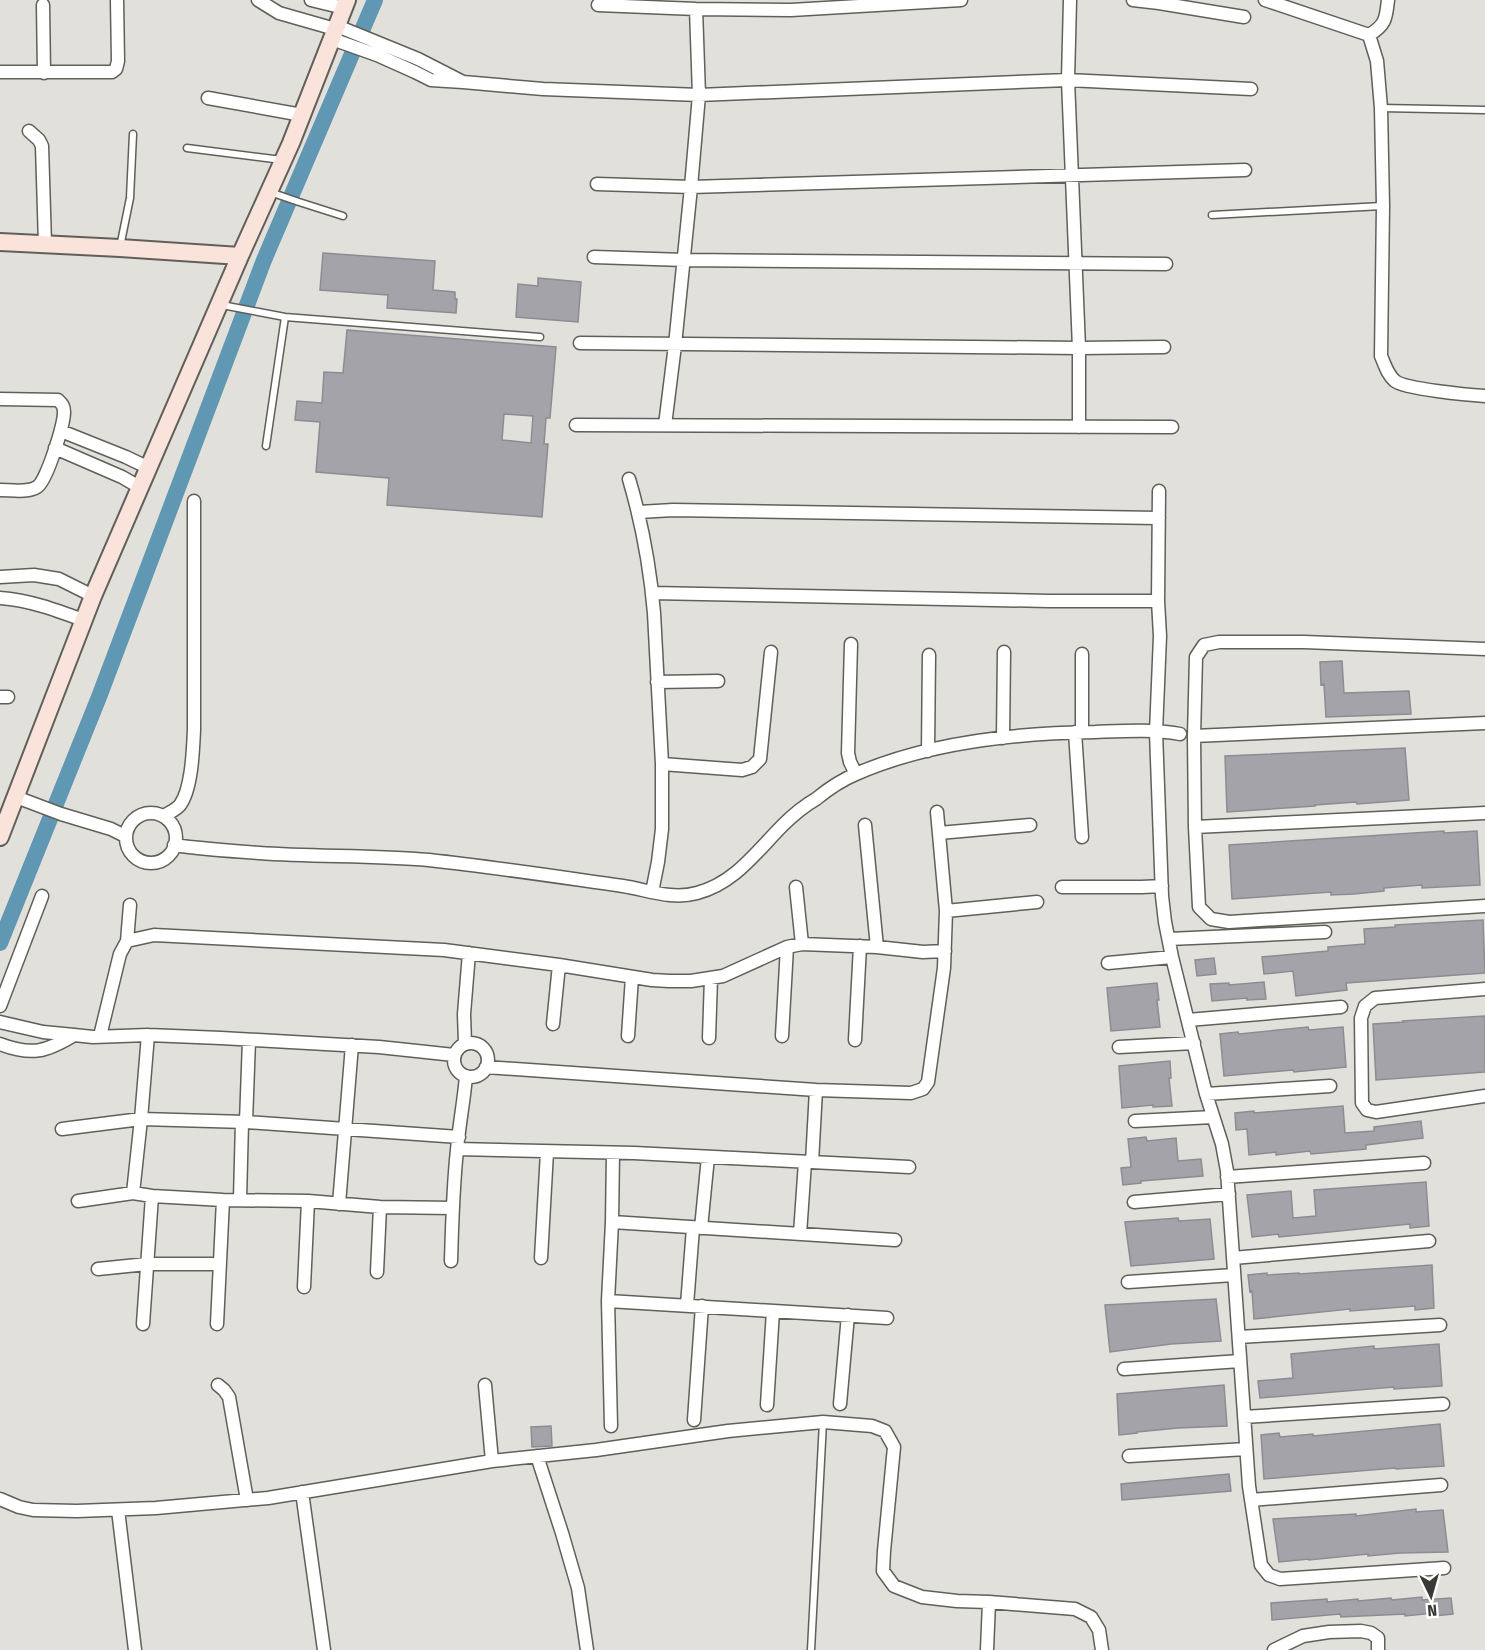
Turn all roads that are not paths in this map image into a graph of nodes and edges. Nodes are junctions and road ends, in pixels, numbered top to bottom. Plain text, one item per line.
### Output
1 (117, 0) edge
2 (258, 0) edge
3 (311, 0) edge
4 (961, 0) edge
5 (1070, 0) edge
6 (1134, 0) edge
7 (1265, 0) edge
8 (1388, 0) edge
9 (346, 4) edge
10 (43, 5) dead end
11 (598, 5) dead end
12 (696, 9) junction
13 (1244, 17) dead end
14 (340, 34) junction
15 (1369, 35) junction
16 (0, 72) edge
17 (44, 73) junction
18 (1068, 80) junction
19 (1251, 89) dead end
20 (699, 95) junction
21 (208, 98) dead end
22 (1381, 108) junction
23 (1485, 111) edge
24 (302, 115) junction
25 (29, 130) dead end
26 (134, 134) dead end
27 (187, 148) dead end
28 (283, 160) junction
29 (1245, 170) dead end
30 (1072, 176) junction
31 (597, 184) dead end
32 (691, 187) junction
33 (273, 193) junction
34 (1383, 206) junction
35 (1212, 215) dead end
36 (343, 216) dead end
37 (0, 242) edge
38 (45, 244) junction
39 (120, 248) junction
40 (240, 256) junction
41 (594, 257) dead end
42 (684, 260) junction
43 (1076, 264) junction
44 (1166, 264) dead end
45 (226, 305) junction
46 (285, 317) junction
47 (540, 337) dead end
48 (580, 343) dead end
49 (675, 345) junction
50 (1164, 347) dead end
51 (1078, 348) junction
52 (1485, 396) edge
53 (0, 399) edge
54 (576, 425) dead end
55 (665, 425) junction
56 (1079, 427) junction
57 (1172, 427) dead end
58 (61, 431) junction
59 (266, 446) dead end
60 (55, 448) junction
61 (149, 468) junction
62 (629, 479) dead end
63 (141, 488) junction
64 (0, 490) edge
65 (1159, 491) dead end
66 (194, 501) dead end
67 (639, 512) junction
68 (1159, 518) junction
69 (0, 576) edge
70 (652, 593) junction
71 (93, 596) junction
72 (1, 598) edge
73 (1158, 601) junction
74 (83, 620) junction
75 (850, 644) dead end
76 (1485, 649) edge
77 (771, 652) dead end
78 (1004, 652) dead end
79 (1082, 654) dead end
80 (929, 655) dead end
81 (718, 681) dead end
82 (657, 682) junction
83 (1485, 723) edge
84 (1079, 732) junction
85 (1156, 732) junction
86 (1180, 734) dead end
87 (1194, 735) junction
88 (1003, 738) junction
89 (928, 751) junction
90 (662, 764) junction
91 (856, 774) junction
92 (23, 800) junction
93 (937, 812) dead end
94 (1485, 813) edge
95 (164, 816) junction
96 (865, 825) dead end
97 (1030, 825) dead end
98 (1195, 827) junction
99 (939, 833) junction
100 (125, 836) junction
101 (0, 837) edge
102 (1082, 837) dead end
103 (174, 845) junction
104 (1162, 886) junction
105 (796, 887) dead end
106 (1062, 887) dead end
107 (652, 892) junction
108 (42, 896) dead end
109 (1037, 902) dead end
110 (130, 905) dead end
111 (1485, 906) edge
112 (946, 911) junction
113 (1324, 932) dead end
114 (1169, 939) junction
115 (127, 941) junction
116 (802, 944) junction
117 (860, 946) junction
118 (787, 947) junction
119 (877, 947) junction
120 (945, 951) junction
121 (470, 953) junction
122 (1172, 957) junction
123 (1108, 963) dead end
124 (559, 965) junction
125 (632, 977) junction
126 (711, 978) junction
127 (1485, 990) edge
128 (0, 1006) edge
129 (1341, 1007) dead end
130 (1188, 1020) junction
131 (0, 1022) edge
132 (554, 1024) dead end
133 (74, 1035) junction
134 (148, 1035) junction
135 (100, 1036) junction
136 (628, 1036) dead end
137 (782, 1036) dead end
138 (710, 1038) dead end
139 (249, 1040) junction
140 (855, 1040) dead end
141 (465, 1043) junction
142 (1194, 1043) junction
143 (0, 1044) edge
144 (352, 1046) junction
145 (1119, 1047) dead end
146 (454, 1055) junction
147 (486, 1068) junction
148 (466, 1076) junction
149 (1330, 1086) dead end
150 (816, 1090) junction
151 (1206, 1094) junction
152 (1485, 1096) edge
153 (1213, 1117) junction
154 (141, 1119) junction
155 (1135, 1121) dead end
156 (244, 1122) junction
157 (62, 1129) dead end
158 (345, 1129) junction
159 (458, 1143) junction
160 (547, 1152) junction
161 (613, 1153) junction
162 (708, 1157) junction
163 (808, 1162) junction
164 (1424, 1163) dead end
165 (909, 1167) dead end
166 (1227, 1177) junction
167 (133, 1193) junction
168 (1229, 1194) junction
169 (152, 1196) junction
170 (240, 1199) junction
171 (223, 1200) junction
172 (78, 1201) dead end
173 (308, 1201) junction
174 (1134, 1202) dead end
175 (339, 1204) junction
176 (380, 1207) junction
177 (453, 1208) junction
178 (612, 1222) junction
179 (697, 1228) junction
180 (800, 1234) junction
181 (895, 1240) dead end
182 (1429, 1241) dead end
183 (541, 1258) dead end
184 (1233, 1258) junction
185 (452, 1261) dead end
186 (147, 1264) junction
187 (220, 1264) junction
188 (98, 1269) dead end
189 (377, 1272) dead end
190 (1234, 1275) junction
191 (1128, 1282) dead end
192 (304, 1287) dead end
193 (608, 1300) junction
194 (687, 1305) junction
195 (702, 1306) junction
196 (773, 1311) junction
197 (848, 1315) junction
198 (887, 1318) dead end
199 (143, 1324) dead end
200 (217, 1324) dead end
201 (1440, 1325) dead end
202 (1239, 1337) junction
203 (1240, 1361) junction
204 (1124, 1369) dead end
205 (218, 1385) dead end
206 (485, 1385) dead end
207 (840, 1404) dead end
208 (1443, 1404) dead end
209 (767, 1405) dead end
210 (1244, 1417) junction
211 (694, 1420) dead end
212 (823, 1422) junction
213 (611, 1426) dead end
214 (1246, 1449) junction
215 (537, 1456) junction
216 (1129, 1456) dead end
217 (492, 1461) junction
218 (1441, 1485) dead end
219 (302, 1492) junction
220 (0, 1499) edge
221 (247, 1500) junction
222 (1251, 1500) junction
223 (118, 1510) junction
224 (1444, 1568) dead end
225 (989, 1602) junction
226 (135, 1650) edge
227 (324, 1650) edge
228 (587, 1650) edge
229 (811, 1650) edge
230 (987, 1650) edge
231 (1102, 1650) edge
232 (1274, 1650) edge
233 (1378, 1650) edge

1 - 17 street
2 - 14 street
3 - 9 street
4 - 12 street
5 - 18 street
6 - 13 street
7 - 15 street
8 - 15 street
9 - 14 street
10 - 17 street
11 - 12 street
12 - 20 street
14 - 20 street
14 - 24 street
15 - 22 street
16 - 17 street
18 - 19 street
18 - 20 street
18 - 30 street
20 - 32 street
21 - 24 street
22 - 23 lane
22 - 34 street
24 - 28 street
25 - 38 street
26 - 39 lane
27 - 28 lane
28 - 33 street
29 - 30 street
30 - 32 street
30 - 43 street
31 - 32 street
32 - 42 street
33 - 36 lane
33 - 40 street
34 - 35 lane
34 - 52 street
37 - 38 street
38 - 39 street
39 - 40 street
40 - 45 street
41 - 42 street
42 - 43 street
42 - 49 street
43 - 44 street
43 - 51 street
45 - 46 lane
45 - 61 street
46 - 47 lane
46 - 59 lane
48 - 49 street
49 - 51 street
49 - 55 street
50 - 51 street
51 - 56 street
53 - 58 street
54 - 55 street
55 - 56 street
56 - 57 street
58 - 60 street
58 - 61 street
60 - 63 street
60 - 64 street
61 - 63 street
62 - 67 street
63 - 71 street
65 - 68 street
66 - 95 street
67 - 68 street
67 - 70 street
68 - 73 street
69 - 71 street
69 - 72 street
70 - 73 street
70 - 82 street
71 - 74 street
72 - 74 street
73 - 85 street
74 - 92 street
75 - 91 street
76 - 87 street
77 - 90 street
78 - 88 street
79 - 84 street
80 - 89 street
81 - 82 street
82 - 90 street
83 - 87 street
84 - 85 street
84 - 88 street
84 - 102 street
85 - 86 street
85 - 104 street
87 - 98 street
88 - 89 street
89 - 91 street
90 - 107 street
91 - 107 street
92 - 100 street
92 - 101 street
93 - 99 street
94 - 98 street
95 - 100 street
95 - 103 street
96 - 119 street
97 - 99 street
98 - 111 street
99 - 112 street
100 - 103 street
103 - 107 street
104 - 106 street
104 - 114 street
105 - 116 street
108 - 128 street
109 - 112 street
110 - 115 street
112 - 120 street
113 - 114 street
114 - 122 street
115 - 121 street
115 - 135 street
116 - 117 street
116 - 118 street
117 - 119 street
117 - 140 street
118 - 126 street
118 - 137 street
119 - 120 street
120 - 150 street
121 - 124 street
121 - 141 street
122 - 123 street
122 - 130 street
124 - 125 street
124 - 132 street
125 - 126 street
125 - 136 street
126 - 138 street
127 - 152 street
129 - 130 street
130 - 142 street
131 - 133 street
133 - 135 street
133 - 143 street
134 - 135 street
134 - 139 street
134 - 154 street
139 - 144 street
139 - 156 street
141 - 146 street
141 - 147 street
142 - 145 street
142 - 151 street
144 - 146 street
144 - 158 street
146 - 148 street
147 - 148 street
147 - 150 street
148 - 159 street
149 - 151 street
150 - 163 street
151 - 153 street
153 - 155 street
153 - 166 street
154 - 156 street
154 - 157 street
154 - 167 street
156 - 158 street
156 - 170 street
158 - 159 street
158 - 175 street
159 - 160 street
159 - 177 street
160 - 161 street
160 - 183 street
161 - 162 street
161 - 178 street
162 - 163 street
162 - 179 street
163 - 165 street
163 - 180 street
164 - 166 street
166 - 168 street
167 - 169 street
167 - 172 street
168 - 174 street
168 - 184 street
169 - 171 street
169 - 186 street
170 - 171 street
170 - 173 street
171 - 187 street
173 - 175 street
173 - 192 street
175 - 176 street
176 - 177 street
176 - 189 street
177 - 185 street
178 - 179 street
178 - 193 street
179 - 180 street
179 - 194 street
180 - 181 street
182 - 184 street
184 - 190 street
186 - 187 street
186 - 188 street
186 - 199 street
187 - 200 street
190 - 191 street
190 - 202 street
193 - 194 street
193 - 213 street
194 - 195 street
195 - 196 street
195 - 211 street
196 - 197 street
196 - 209 street
197 - 198 street
197 - 207 street
201 - 202 street
202 - 203 street
203 - 204 street
203 - 210 street
205 - 221 street
206 - 217 street
208 - 210 street
210 - 214 street
212 - 215 street
212 - 225 street
212 - 229 lane
214 - 216 street
214 - 222 street
215 - 217 street
215 - 228 street
217 - 219 street
218 - 222 street
219 - 221 street
219 - 227 street
220 - 223 street
221 - 223 street
222 - 224 street
223 - 226 street
225 - 230 street
225 - 231 street
232 - 233 street

